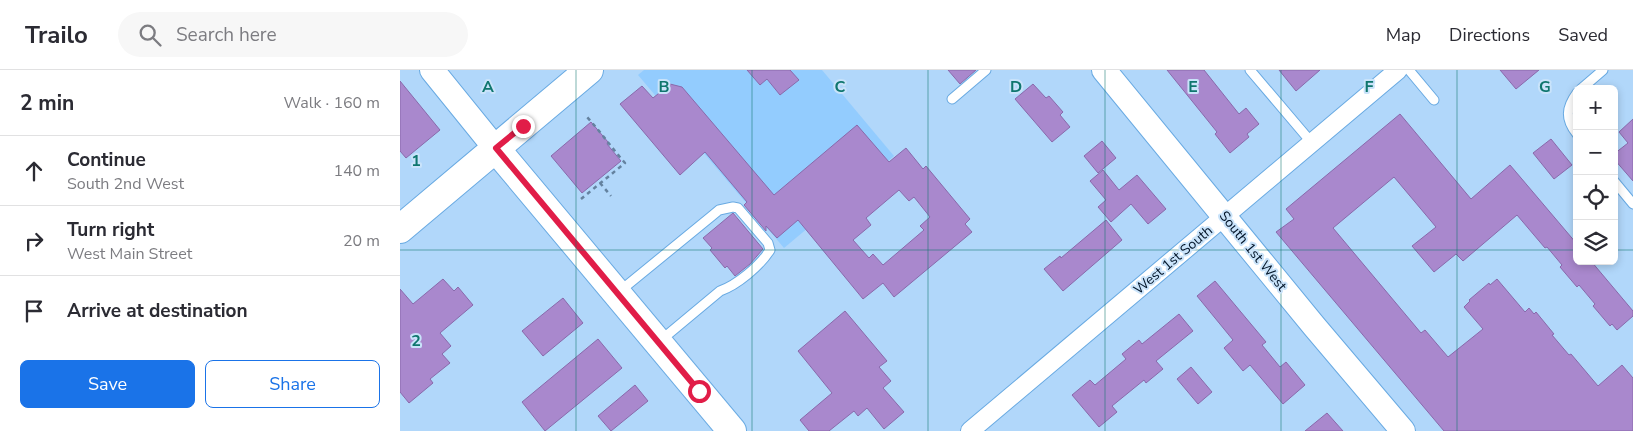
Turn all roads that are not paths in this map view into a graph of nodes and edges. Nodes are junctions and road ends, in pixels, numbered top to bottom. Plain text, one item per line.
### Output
1 (432, 70) edge
2 (589, 70) edge
3 (986, 70) edge
4 (1104, 70) edge
5 (1250, 70) edge
6 (1398, 70) edge
7 (1408, 70) edge
8 (1603, 70) edge
9 (1586, 85) edge
10 (1573, 98) edge
11 (952, 99) dead end
12 (1434, 100) dead end
13 (1573, 130) edge
14 (1312, 144) junction
15 (496, 148) junction
16 (1618, 186) edge
17 (1633, 204) edge
18 (1226, 216) junction
19 (400, 229) edge
20 (617, 293) junction
21 (658, 343) junction
22 (732, 431) edge
23 (970, 431) edge
24 (1403, 431) edge

1 - 15 street
2 - 15 main road
3 - 11 lane
4 - 18 street, South 1st West
5 - 14 lane
6 - 14 street, West 1st South
7 - 12 lane
8 - 9 lane
10 - 13 lane
14 - 18 street, West 1st South
15 - 19 main road
15 - 20 main road
16 - 17 lane
18 - 23 street, West 1st South
18 - 24 street, South 1st West
20 - 21 main road
20 - 21 lane
21 - 22 main road

